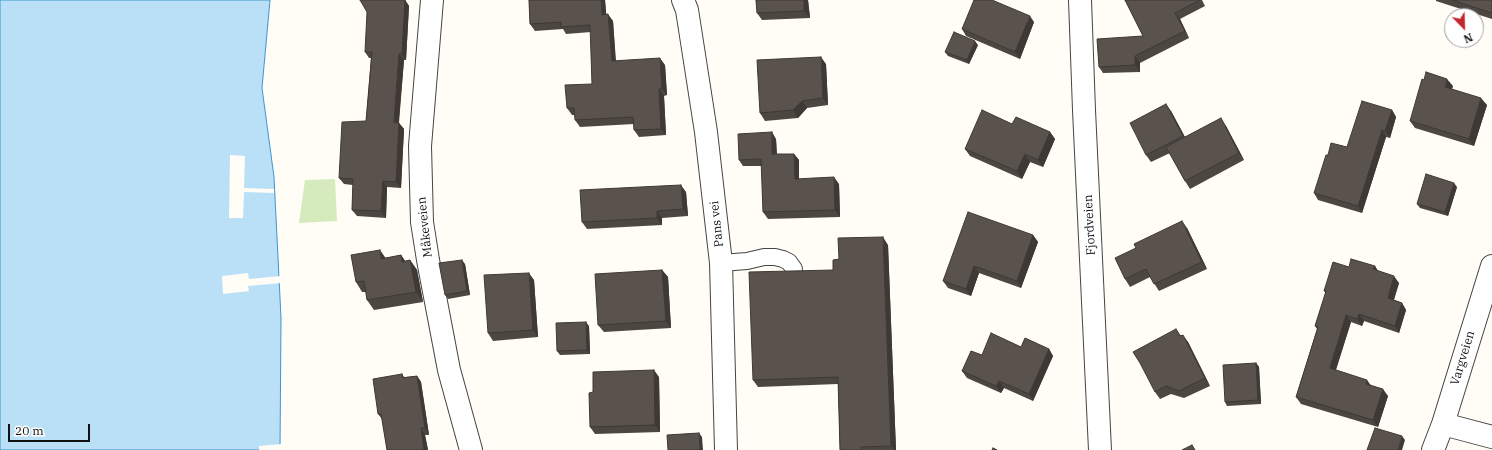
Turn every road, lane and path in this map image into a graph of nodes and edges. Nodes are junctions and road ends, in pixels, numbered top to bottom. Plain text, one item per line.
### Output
1 (432, 0) edge
2 (684, 0) edge
3 (1080, 0) edge
4 (721, 263) junction
5 (1492, 266) edge
6 (794, 269) edge
7 (1442, 424) junction
8 (1492, 437) edge
9 (471, 450) edge
10 (726, 450) edge
11 (1100, 450) edge
12 (1433, 450) edge

1 - 9 street, Måkeveien
2 - 4 street, Pans vei
3 - 11 street, Fjordveien
4 - 6 lane
4 - 10 street, Pans vei
5 - 7 street, Vargveien
7 - 8 street
7 - 12 street, Vargveien

